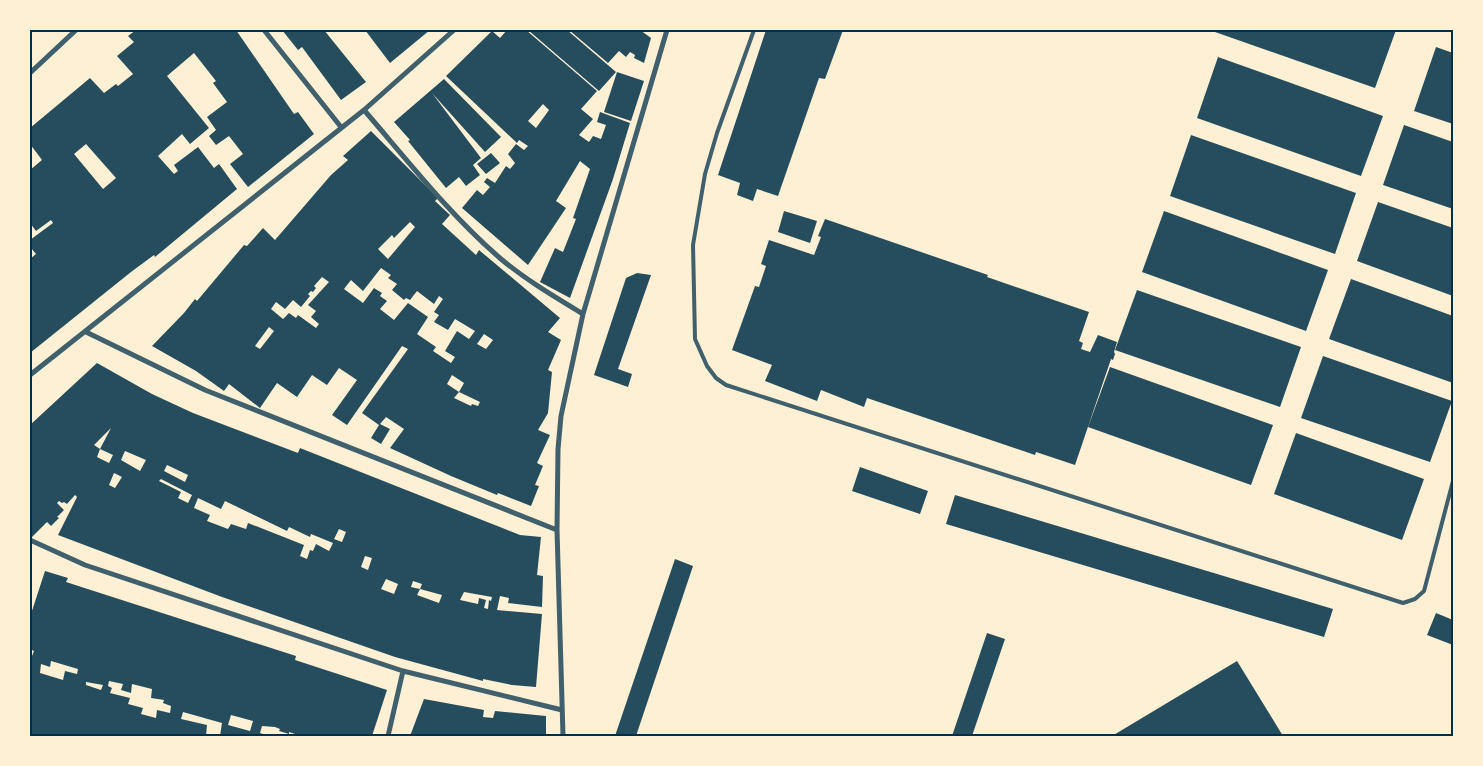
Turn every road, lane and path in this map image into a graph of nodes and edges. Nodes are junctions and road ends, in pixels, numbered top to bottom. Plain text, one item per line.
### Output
1 (76, 30) edge
2 (264, 30) edge
3 (454, 30) edge
4 (667, 30) edge
5 (754, 30) edge
6 (30, 73) edge
7 (364, 110) junction
8 (341, 127) junction
9 (583, 314) junction
10 (86, 332) junction
11 (30, 375) edge
12 (1453, 481) edge
13 (558, 530) junction
14 (30, 540) edge
15 (403, 671) junction
16 (562, 710) junction
17 (388, 736) edge
18 (563, 736) edge

1 - 6 street
2 - 8 street
3 - 7 street
4 - 9 street
5 - 12 lane
7 - 8 street
7 - 9 street
8 - 10 street
9 - 13 street
10 - 11 street
10 - 13 street
13 - 16 street
14 - 15 street
15 - 16 street
15 - 17 street
16 - 18 street

